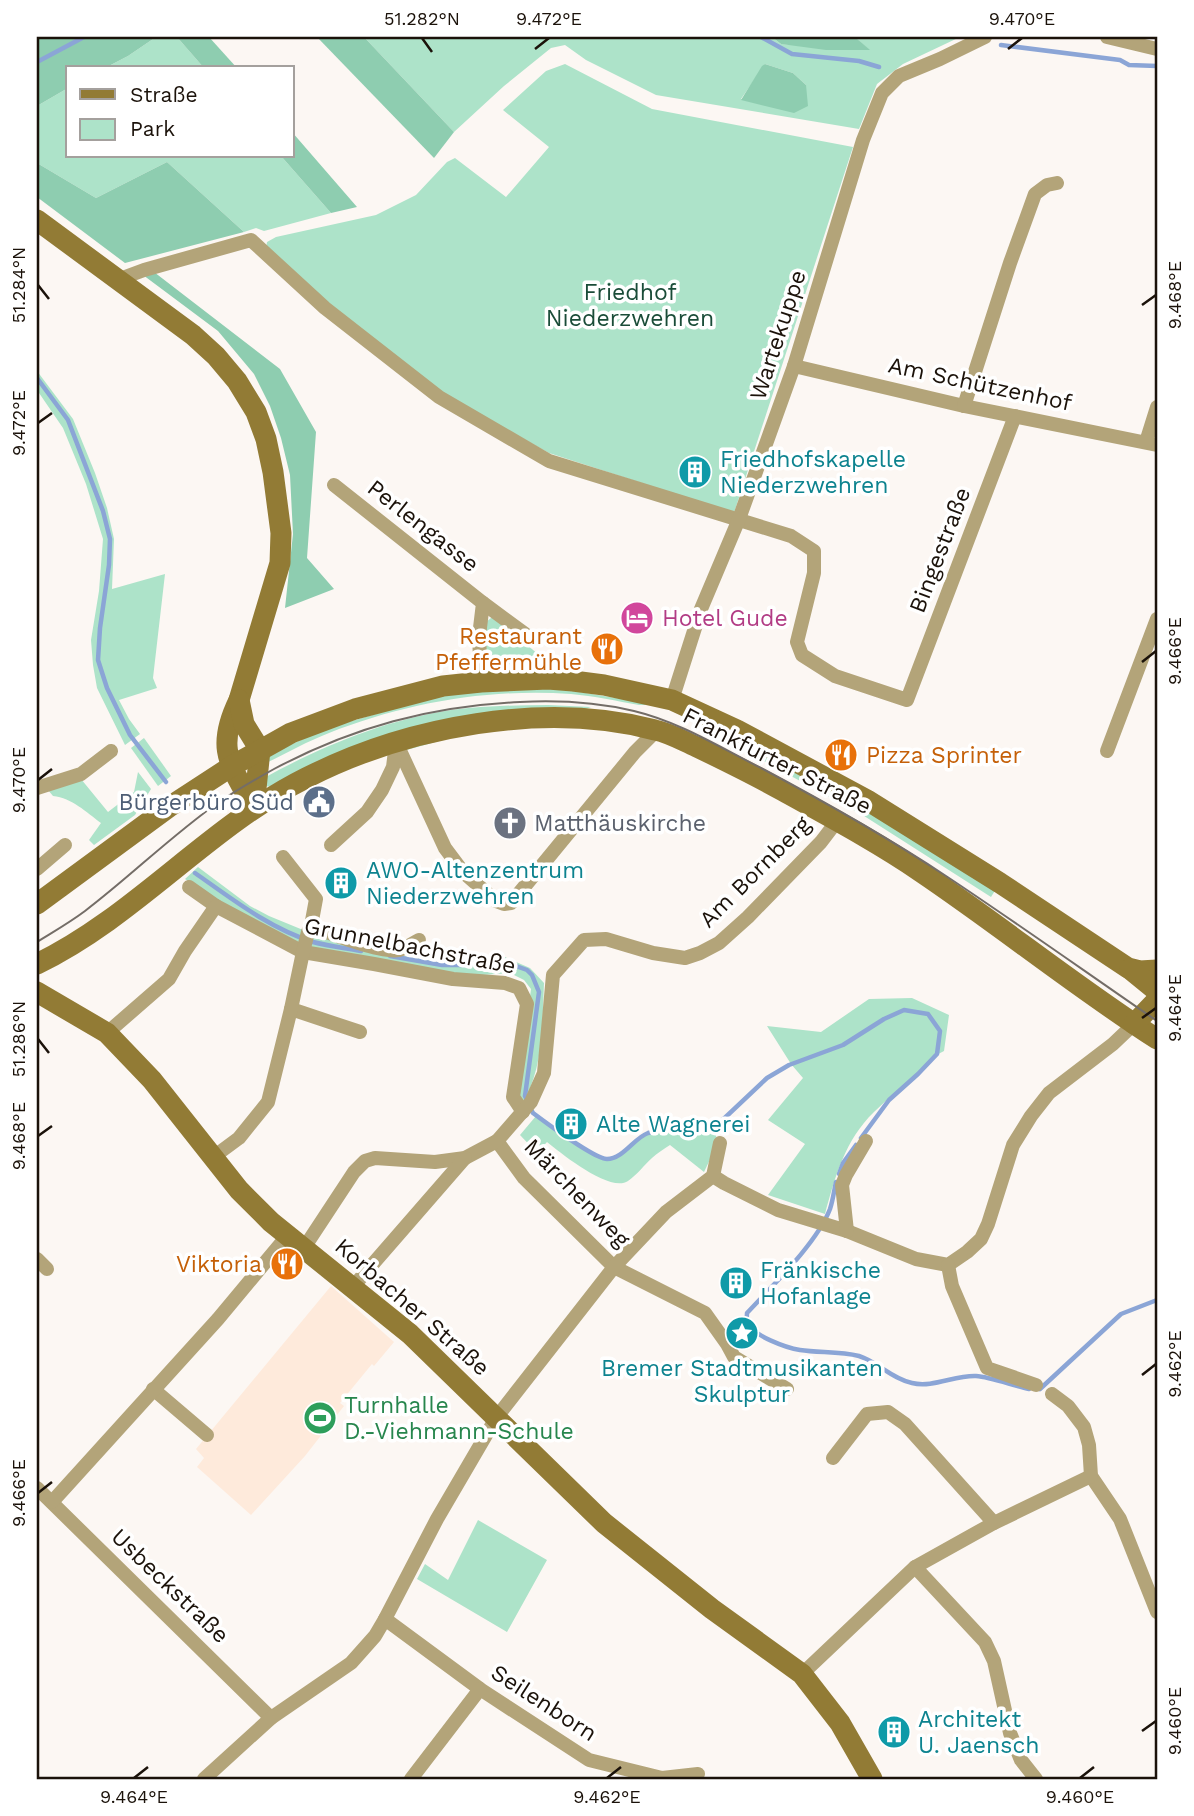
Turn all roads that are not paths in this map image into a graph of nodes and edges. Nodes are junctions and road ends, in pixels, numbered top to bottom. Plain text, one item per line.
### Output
1 (985, 37) edge
2 (1107, 37) edge
3 (1157, 50) edge
4 (1057, 183) dead end
5 (37, 220) edge
6 (117, 279) junction
7 (793, 366) junction
8 (964, 406) junction
9 (1157, 407) edge
10 (1015, 416) junction
11 (1152, 443) edge
12 (334, 485) dead end
13 (739, 519) junction
14 (483, 603) junction
15 (1157, 619) edge
16 (525, 634) dead end
17 (1152, 652) edge
18 (481, 682) junction
19 (239, 700) junction
20 (672, 700) junction
21 (657, 730) junction
22 (396, 741) junction
23 (260, 750) junction
24 (111, 751) dead end
25 (1107, 751) dead end
26 (232, 765) junction
27 (37, 787) edge
28 (254, 808) junction
29 (838, 821) junction
30 (65, 845) dead end
31 (331, 845) dead end
32 (283, 857) dead end
33 (37, 869) edge
34 (189, 887) dead end
35 (37, 904) edge
36 (216, 906) junction
37 (310, 929) junction
38 (419, 940) dead end
39 (303, 950) junction
40 (37, 964) edge
41 (1128, 968) junction
42 (1157, 970) edge
43 (1157, 990) edge
44 (37, 992) edge
45 (1157, 1000) edge
46 (291, 1009) junction
47 (1133, 1024) junction
48 (360, 1032) dead end
49 (107, 1033) junction
50 (1157, 1039) edge
51 (527, 1108) junction
52 (497, 1141) junction
53 (866, 1141) dead end
54 (720, 1143) dead end
55 (212, 1158) junction
56 (465, 1158) junction
57 (713, 1176) junction
58 (841, 1230) junction
59 (296, 1242) junction
60 (948, 1265) junction
61 (614, 1267) junction
62 (358, 1281) dead end
63 (1036, 1385) dead end
64 (787, 1388) dead end
65 (153, 1389) junction
66 (1052, 1394) dead end
67 (496, 1418) junction
68 (207, 1435) dead end
69 (833, 1458) dead end
70 (1091, 1476) junction
71 (37, 1488) edge
72 (52, 1502) junction
73 (994, 1523) junction
74 (915, 1567) junction
75 (1151, 1579) edge
76 (1157, 1612) edge
77 (385, 1619) junction
78 (802, 1674) junction
79 (480, 1689) junction
80 (271, 1718) junction
81 (698, 1774) dead end
82 (204, 1779) edge
83 (411, 1779) edge
84 (870, 1779) edge
85 (1036, 1779) edge

1 - 7 street, Wartekuppe
2 - 3 street
4 - 8 street
5 - 6 main road
6 - 13 street
6 - 19 main road
7 - 8 street, Am Schützenhof
7 - 13 street, Wartekuppe
8 - 10 street, Am Schützenhof
9 - 11 street
10 - 11 street, Am Schützenhof
10 - 13 street, Bingestraße
12 - 14 street, Perlengasse
13 - 20 street, Wartekuppe
14 - 16 street, Perlengasse
14 - 18 street, Perlengasse
15 - 17 street
17 - 25 street
18 - 20 main road, Frankfurter Straße
18 - 23 main road, Frankfurter Straße
19 - 23 main road
19 - 26 main road
20 - 21 main road
20 - 41 main road, Frankfurter Straße
21 - 22 main road, Frankfurter Straße
21 - 22 street
21 - 29 main road, Frankfurter Straße
22 - 28 main road, Frankfurter Straße
22 - 31 street
23 - 26 main road, Frankfurter Straße
23 - 28 main road
24 - 27 street
26 - 28 main road
26 - 35 main road, Frankfurter Straße
28 - 40 main road, Frankfurter Straße
29 - 47 main road, Frankfurter Straße
29 - 51 street, Am Bornberg
30 - 33 street
32 - 37 street
34 - 36 street, Grunnelbachstraße
36 - 39 street, Grunnelbachstraße
36 - 49 street
37 - 38 street
37 - 39 street
39 - 46 street
39 - 51 street, Grunnelbachstraße
41 - 42 main road, Frankfurter Straße
41 - 43 main road
44 - 49 main road, Korbacher Straße
45 - 47 main road
46 - 48 street
46 - 55 street
47 - 50 main road, Frankfurter Straße
47 - 60 street
49 - 55 main road, Korbacher Straße
51 - 52 street
52 - 56 street, Märchenweg
52 - 61 street, Märchenweg
53 - 58 street
54 - 57 street
55 - 59 main road, Korbacher Straße
56 - 59 street, Märchenweg
56 - 62 street
57 - 58 street
57 - 61 street
58 - 60 street
59 - 65 street
59 - 67 main road, Korbacher Straße
60 - 63 street
61 - 64 street, Märchenweg
61 - 67 street
65 - 68 street
65 - 72 street
66 - 70 street
67 - 77 street
67 - 78 main road, Korbacher Straße
69 - 73 street
70 - 73 street
70 - 75 street
71 - 72 street, Usbeckstraße
72 - 80 street, Usbeckstraße
73 - 74 street
74 - 78 street
74 - 85 street
75 - 76 street
77 - 79 street, Seilenborn
77 - 80 street
78 - 84 main road, Korbacher Straße
79 - 81 street, Seilenborn
79 - 83 street
80 - 82 street

